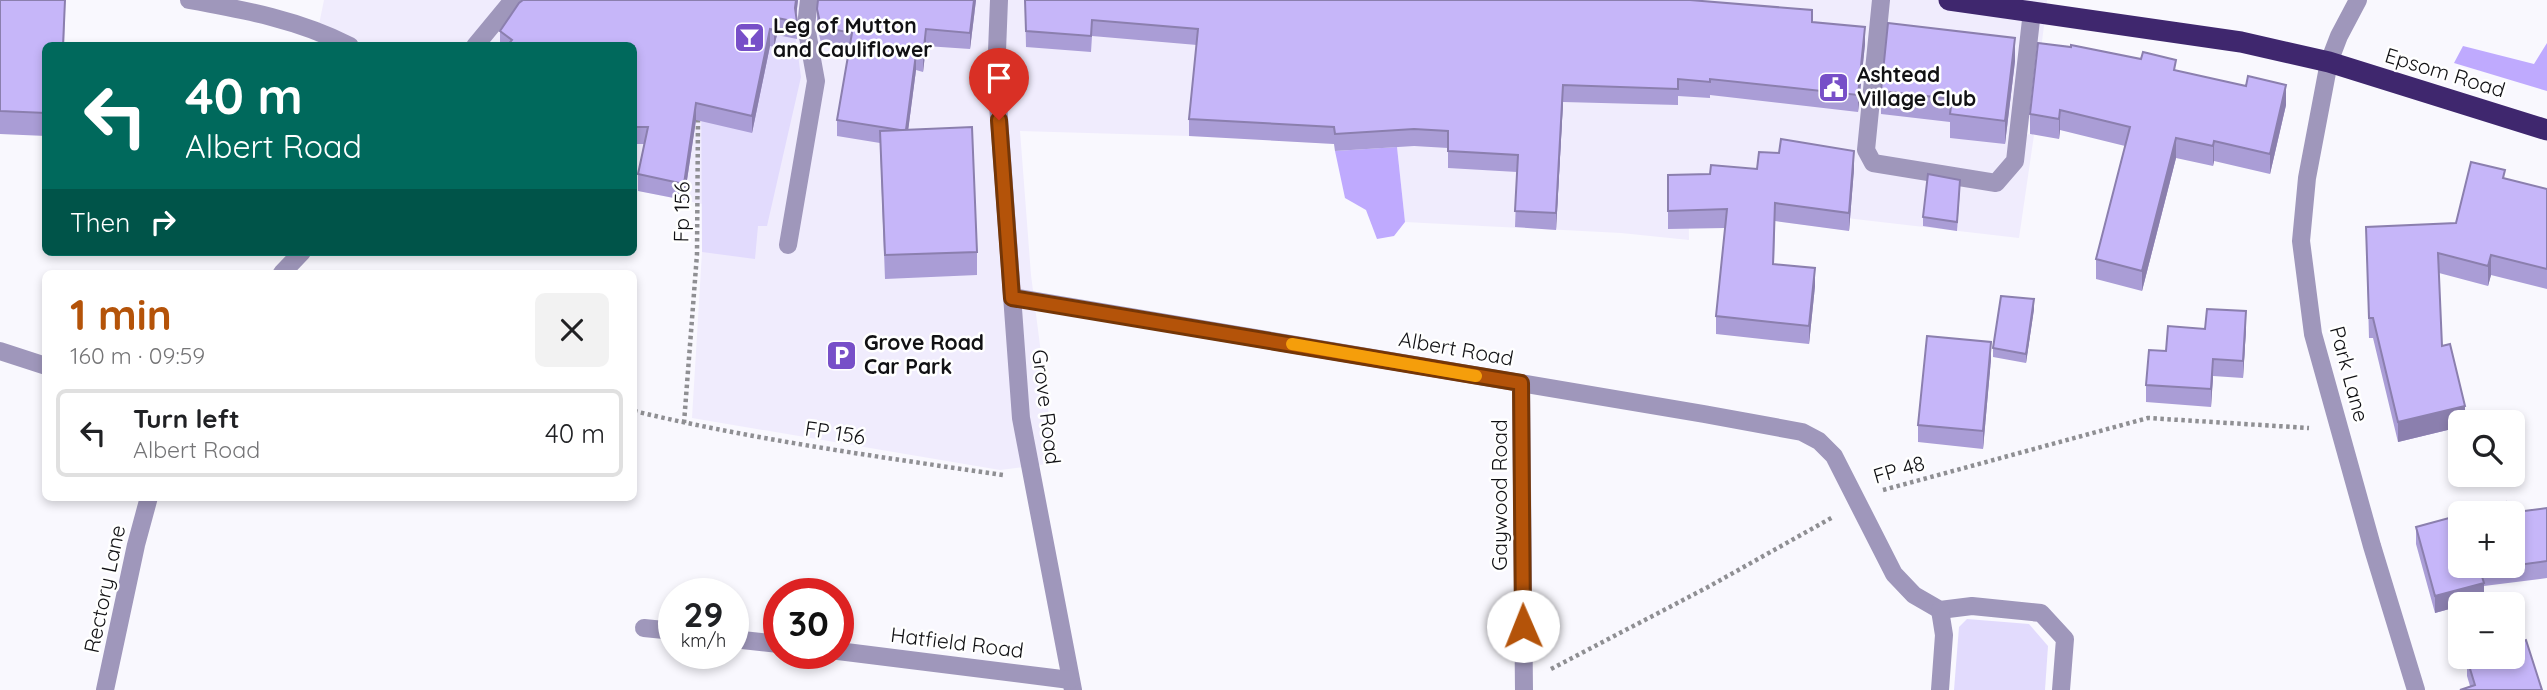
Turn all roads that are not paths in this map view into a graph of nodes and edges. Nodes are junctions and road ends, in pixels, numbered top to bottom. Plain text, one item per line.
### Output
1 (189, 0) edge
2 (513, 0) edge
3 (809, 0) edge
4 (999, 0) edge
5 (1881, 0) edge
6 (1956, 0) edge
7 (2358, 0) edge
8 (2032, 11) junction
9 (342, 42) edge
10 (478, 42) edge
11 (2329, 62) junction
12 (2547, 130) edge
13 (788, 245) dead end
14 (298, 256) edge
15 (285, 270) edge
16 (1012, 298) junction
17 (0, 351) edge
18 (42, 365) edge
19 (1521, 383) junction
20 (148, 501) edge
21 (1940, 610) junction
22 (644, 628) dead end
23 (658, 629) edge
24 (854, 654) edge
25 (1072, 685) edge
26 (1524, 686) edge
27 (105, 690) edge
28 (1940, 690) edge
29 (2061, 690) edge
30 (2416, 690) edge

1 - 9 street
2 - 10 street
3 - 13 street
4 - 16 street, Grove Road
5 - 8 street
6 - 8 highway, Epsom Road
7 - 11 street, Park Lane
8 - 11 highway, Epsom Road
11 - 12 highway, Epsom Road
11 - 30 street, Park Lane
14 - 15 street
16 - 19 street, Albert Road
16 - 25 street, Grove Road
17 - 18 street
19 - 21 street, Albert Road
19 - 26 street, Gaywood Road
20 - 27 street, Rectory Lane
21 - 28 street
21 - 29 street
22 - 23 street
24 - 25 street, Hatfield Road

